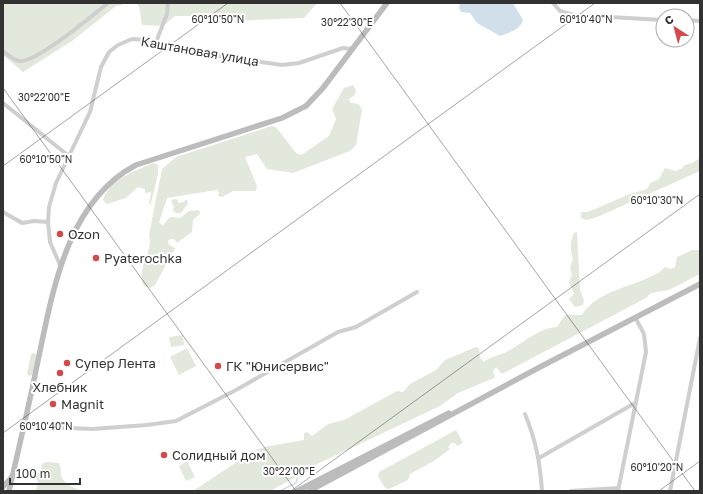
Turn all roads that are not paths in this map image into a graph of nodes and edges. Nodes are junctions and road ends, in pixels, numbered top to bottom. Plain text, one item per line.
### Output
1 (108, 3) edge
2 (168, 3) edge
3 (388, 3) edge
4 (553, 3) edge
5 (655, 20) edge
6 (156, 42) junction
7 (352, 49) junction
8 (3, 51) edge
9 (3, 103) edge
10 (70, 157) junction
11 (3, 212) edge
12 (48, 222) junction
13 (60, 265) junction
14 (700, 284) edge
15 (417, 292) dead end
16 (635, 317) junction
17 (700, 338) edge
18 (526, 375) junction
19 (635, 403) junction
20 (525, 414) dead end
21 (24, 426) junction
22 (539, 458) junction
23 (13, 476) junction
24 (3, 486) edge
25 (10, 489) edge
26 (618, 490) edge
27 (297, 491) edge
28 (309, 491) edge
29 (542, 491) edge
30 (571, 491) edge
31 (670, 491) edge

1 - 8 street
2 - 6 street
3 - 7 main road
4 - 5 street
6 - 7 street, Каштановая улица
6 - 10 street, Каштановая улица
7 - 13 main road
9 - 10 street
10 - 12 street, Каштановая улица
11 - 12 street
12 - 13 street, Каштановая улица
13 - 21 main road
14 - 16 main road
15 - 21 street
16 - 18 main road
16 - 19 street
17 - 31 street
18 - 27 main road
18 - 28 main road
19 - 22 street
19 - 26 street
20 - 22 street
21 - 23 main road
22 - 29 street
23 - 24 main road
23 - 25 main road
26 - 30 street

